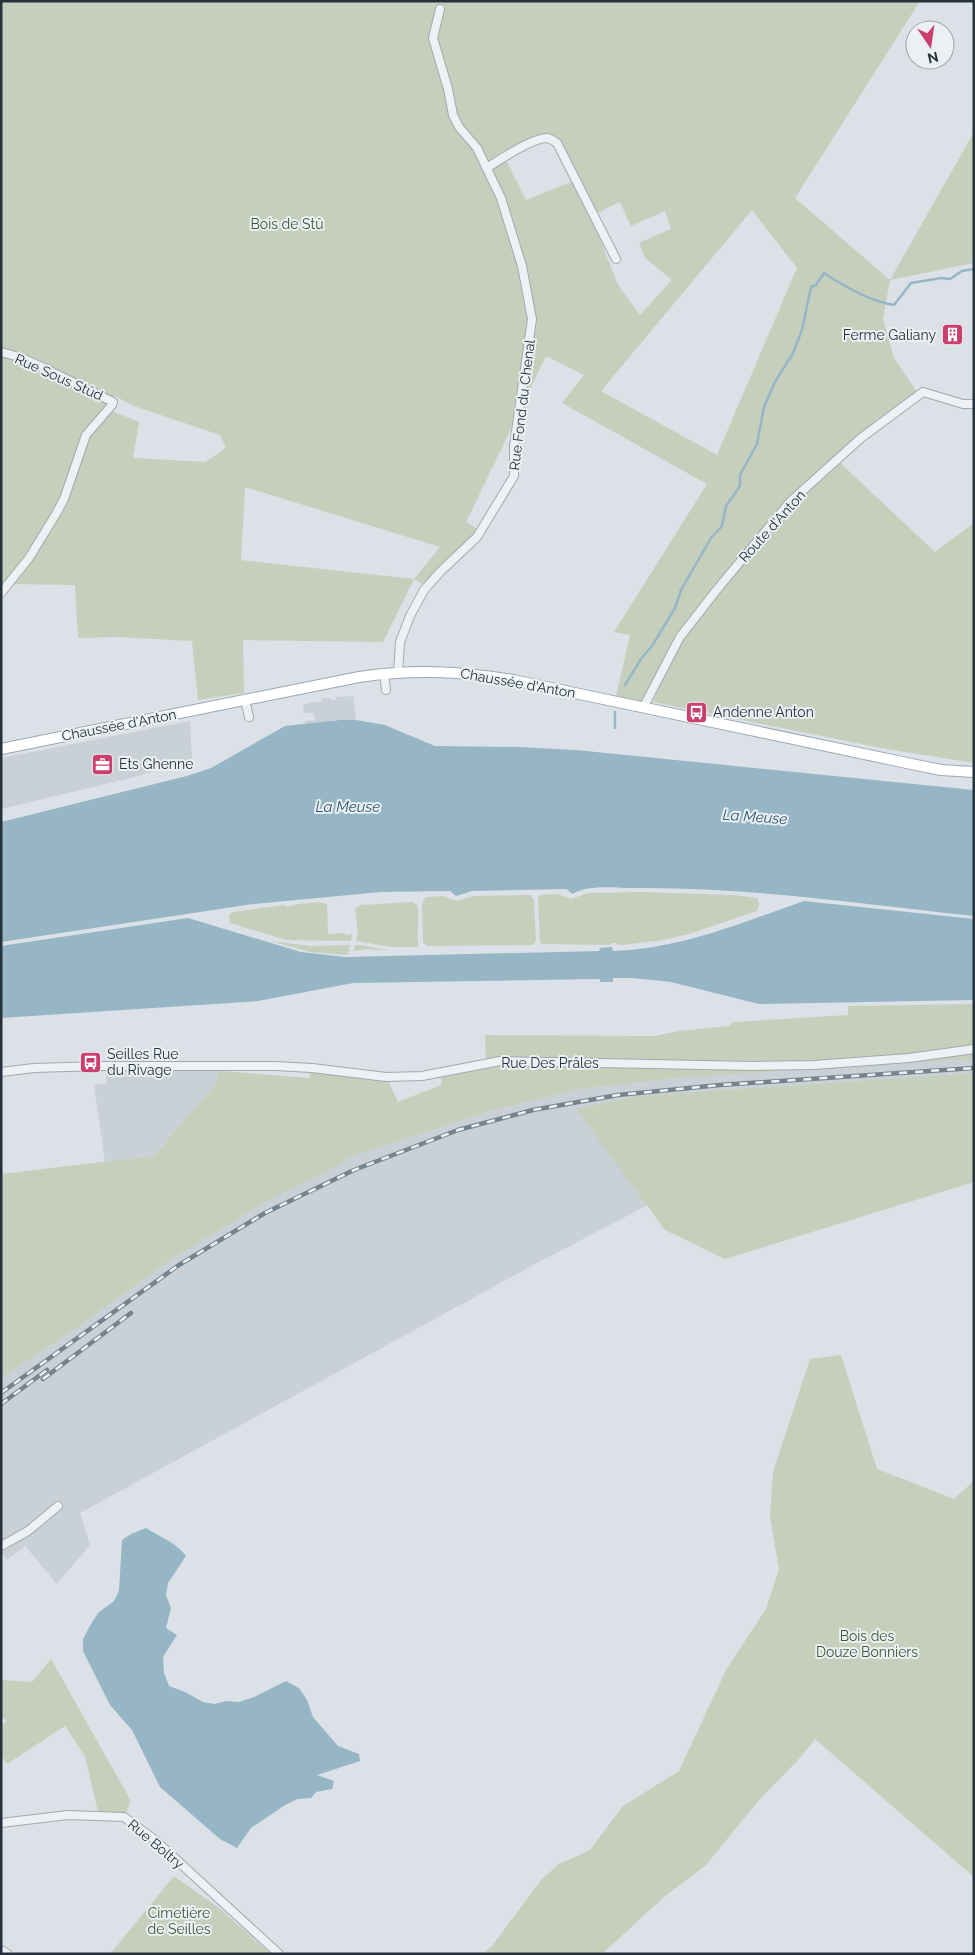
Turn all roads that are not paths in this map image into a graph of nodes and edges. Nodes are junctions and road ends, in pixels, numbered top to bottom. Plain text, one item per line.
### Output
1 (440, 9) dead end
2 (487, 168) junction
3 (616, 260) dead end
4 (1, 352) edge
5 (974, 404) edge
6 (1, 593) edge
7 (398, 672) junction
8 (384, 673) junction
9 (386, 690) dead end
10 (244, 700) junction
11 (643, 708) junction
12 (249, 718) dead end
13 (1, 749) edge
14 (974, 772) edge
15 (974, 1050) edge
16 (1, 1072) edge
17 (58, 1506) dead end
18 (1, 1546) edge
19 (1, 1824) edge
20 (1, 1950) edge
21 (8, 1954) edge
22 (279, 1954) edge

1 - 2 street, Rue Fond du Chenal
2 - 3 street
2 - 7 street, Rue Fond du Chenal
4 - 6 street, Rue Sous Stûd
5 - 11 street, Route d'Anton
7 - 8 main road, Chaussée d'Anton
7 - 11 main road, Chaussée d'Anton
8 - 9 street
8 - 10 main road, Chaussée d'Anton
10 - 12 street
10 - 13 main road, Chaussée d'Anton
11 - 14 main road, Chaussée d'Anton
15 - 16 street, Rue Des Prâles
17 - 18 street
19 - 22 street, Rue Boltry
20 - 21 street

